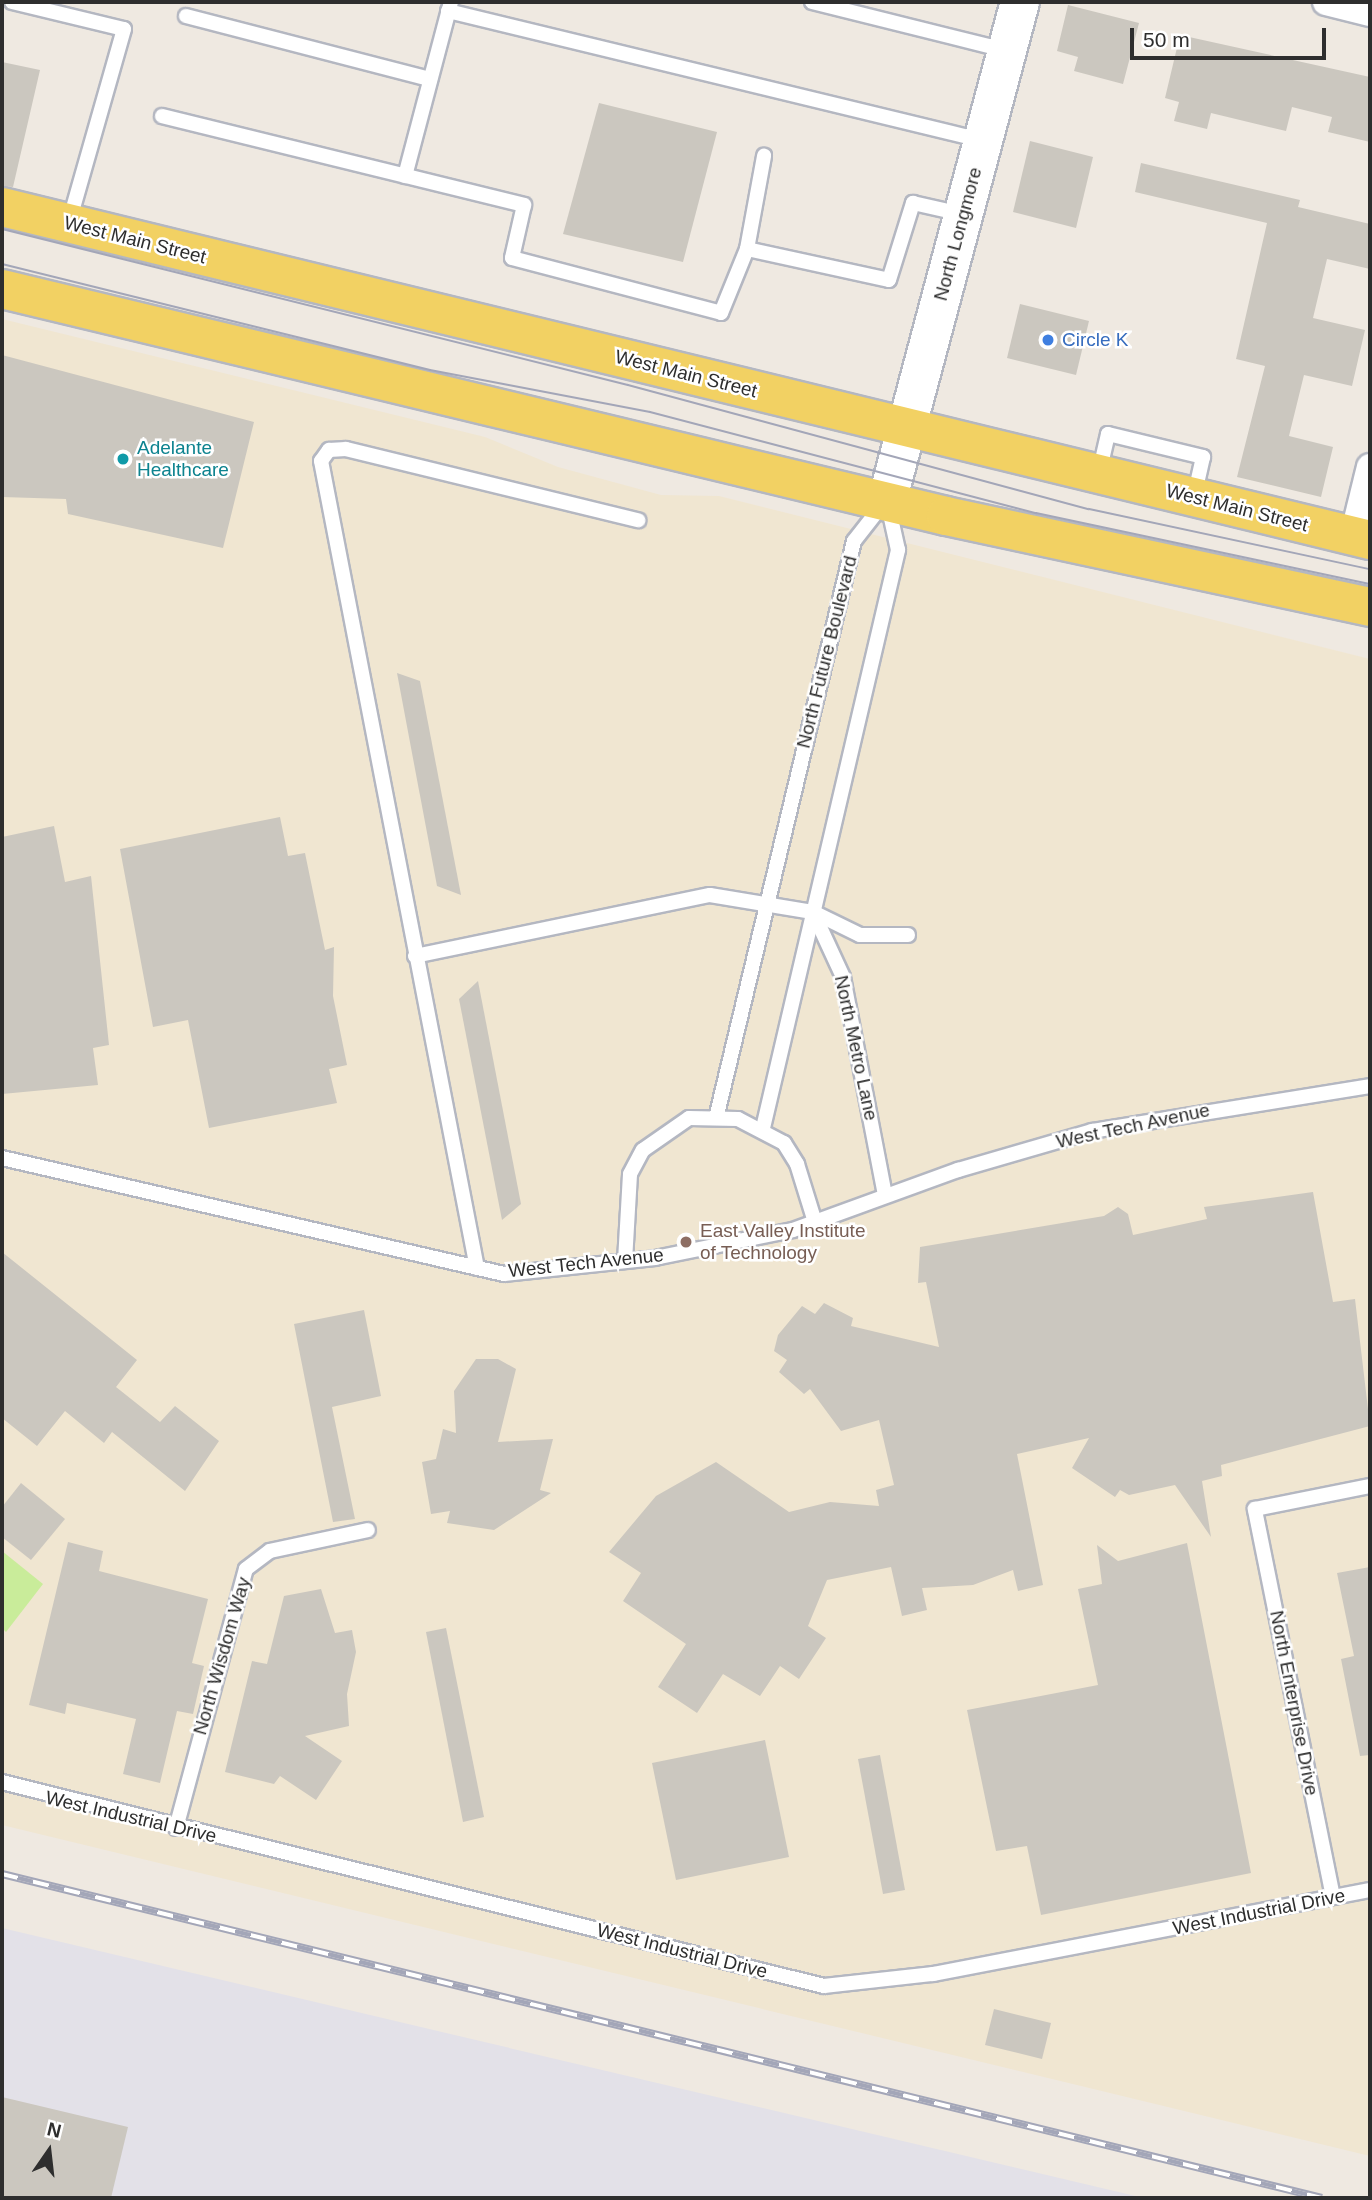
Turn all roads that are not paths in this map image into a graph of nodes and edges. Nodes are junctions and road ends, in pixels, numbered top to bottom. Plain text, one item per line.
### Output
1 (12, 2) edge
2 (812, 2) edge
3 (1020, 2) edge
4 (1326, 2) edge
5 (450, 6) edge
6 (1370, 13) edge
7 (186, 16) dead end
8 (1007, 50) junction
9 (430, 79) junction
10 (162, 116) dead end
11 (984, 140) junction
12 (764, 156) dead end
13 (405, 176) junction
14 (2, 207) edge
15 (964, 214) junction
16 (69, 223) junction
17 (747, 249) junction
18 (2, 289) edge
19 (905, 428) junction
20 (1370, 467) edge
21 (1098, 475) junction
22 (891, 483) junction
23 (1194, 498) junction
24 (638, 520) dead end
25 (1362, 538) edge
26 (1370, 607) edge
27 (766, 901) junction
28 (813, 912) junction
29 (908, 935) dead end
30 (415, 956) junction
31 (1370, 1086) edge
32 (717, 1114) junction
33 (763, 1128) junction
34 (2, 1158) edge
35 (886, 1195) junction
36 (815, 1222) junction
37 (625, 1261) junction
38 (477, 1268) junction
39 (1370, 1486) edge
40 (368, 1530) dead end
41 (2, 1782) edge
42 (176, 1828) junction
43 (1370, 1890) edge
44 (1333, 1897) junction

1 - 16 lane
2 - 8 lane
3 - 8 street, North Longmore
4 - 6 street
5 - 9 lane
5 - 11 lane
7 - 9 lane
8 - 11 street, North Longmore
9 - 13 lane
10 - 13 lane
11 - 15 street, North Longmore
12 - 17 lane
13 - 17 lane
14 - 16 main road, West Main Street
15 - 17 lane
15 - 19 street, North Longmore
16 - 19 main road, West Main Street
18 - 22 main road
19 - 21 main road, West Main Street
19 - 22 street, North Longmore
20 - 25 street
21 - 23 main road, West Main Street
21 - 23 lane
22 - 26 main road
22 - 27 lane, North Future Boulevard
22 - 28 lane
23 - 25 main road, West Main Street
24 - 30 lane
27 - 28 lane
27 - 30 lane
27 - 32 lane, North Future Boulevard
28 - 29 lane
28 - 33 lane
28 - 35 lane, North Metro Lane
30 - 38 lane
31 - 35 lane, West Tech Avenue
32 - 33 lane
32 - 37 lane
33 - 36 lane
34 - 38 lane, West Tech Avenue
35 - 36 lane, West Tech Avenue
36 - 37 lane, West Tech Avenue
37 - 38 lane, West Tech Avenue
39 - 44 lane, North Enterprise Drive
40 - 42 lane, North Wisdom Way
41 - 42 lane, West Industrial Drive
42 - 44 lane, West Industrial Drive
43 - 44 lane, West Industrial Drive

